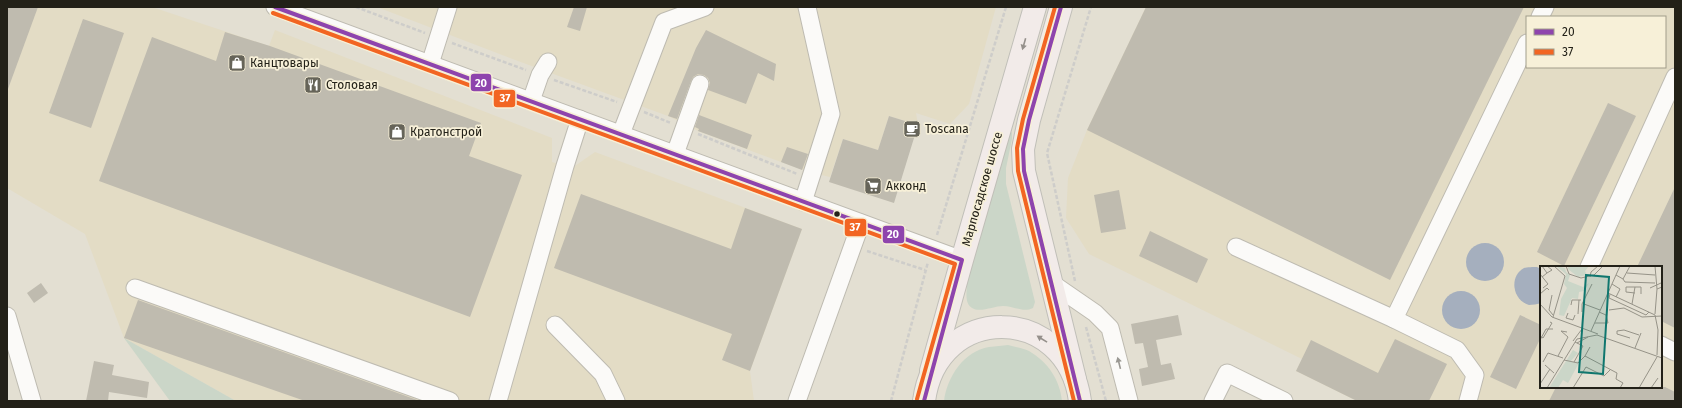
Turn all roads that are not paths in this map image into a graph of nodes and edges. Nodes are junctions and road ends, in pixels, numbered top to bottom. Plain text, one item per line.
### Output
1 (448, 7) edge
2 (705, 7) edge
3 (807, 7) edge
4 (1035, 7) edge
5 (1061, 7) edge
6 (1545, 7) edge
7 (280, 8) edge
8 (1540, 16) edge
9 (1526, 45) edge
10 (430, 64) junction
11 (544, 69) road end
12 (1675, 77) edge
13 (700, 84) dead end
14 (531, 101) junction
15 (580, 119) junction
16 (621, 134) junction
17 (675, 154) junction
18 (803, 202) junction
19 (861, 223) junction
20 (1236, 248) dead end
21 (962, 260) junction
22 (1589, 266) edge
23 (1050, 282) junction
24 (135, 288) dead end
25 (7, 316) edge
26 (1394, 319) junction
27 (555, 326) dead end
28 (11, 342) edge
29 (1662, 346) edge
30 (1675, 352) edge
31 (931, 371) junction
32 (1075, 379) junction
33 (32, 401) edge
34 (450, 401) edge
35 (498, 401) edge
36 (616, 401) edge
37 (797, 401) edge
38 (924, 401) edge
39 (1080, 401) edge
40 (1129, 401) edge
41 (1213, 401) edge
42 (1284, 401) edge
43 (1468, 401) edge

1 - 10 street
2 - 16 street
3 - 18 street
4 -> 21 main road, Марпосадское шоссе
5 - 23 main road
6 - 8 street
7 - 10 street
9 - 26 street
10 - 14 street
11 - 14 street
12 - 22 street
13 - 17 street
14 - 15 street
15 - 16 street
15 - 35 street
16 - 17 street
17 - 18 street
18 - 19 street
19 - 21 street
19 - 37 street
20 - 26 street
21 - 31 main road, Марпосадское шоссе
23 - 32 main road
40 -> 23 street
24 - 34 street
25 - 28 street
26 - 43 street
27 - 36 street
28 - 33 street
29 - 30 street
32 -> 31 main road
31 - 38 main road, Марпосадское шоссе
32 - 39 main road
41 - 42 street

